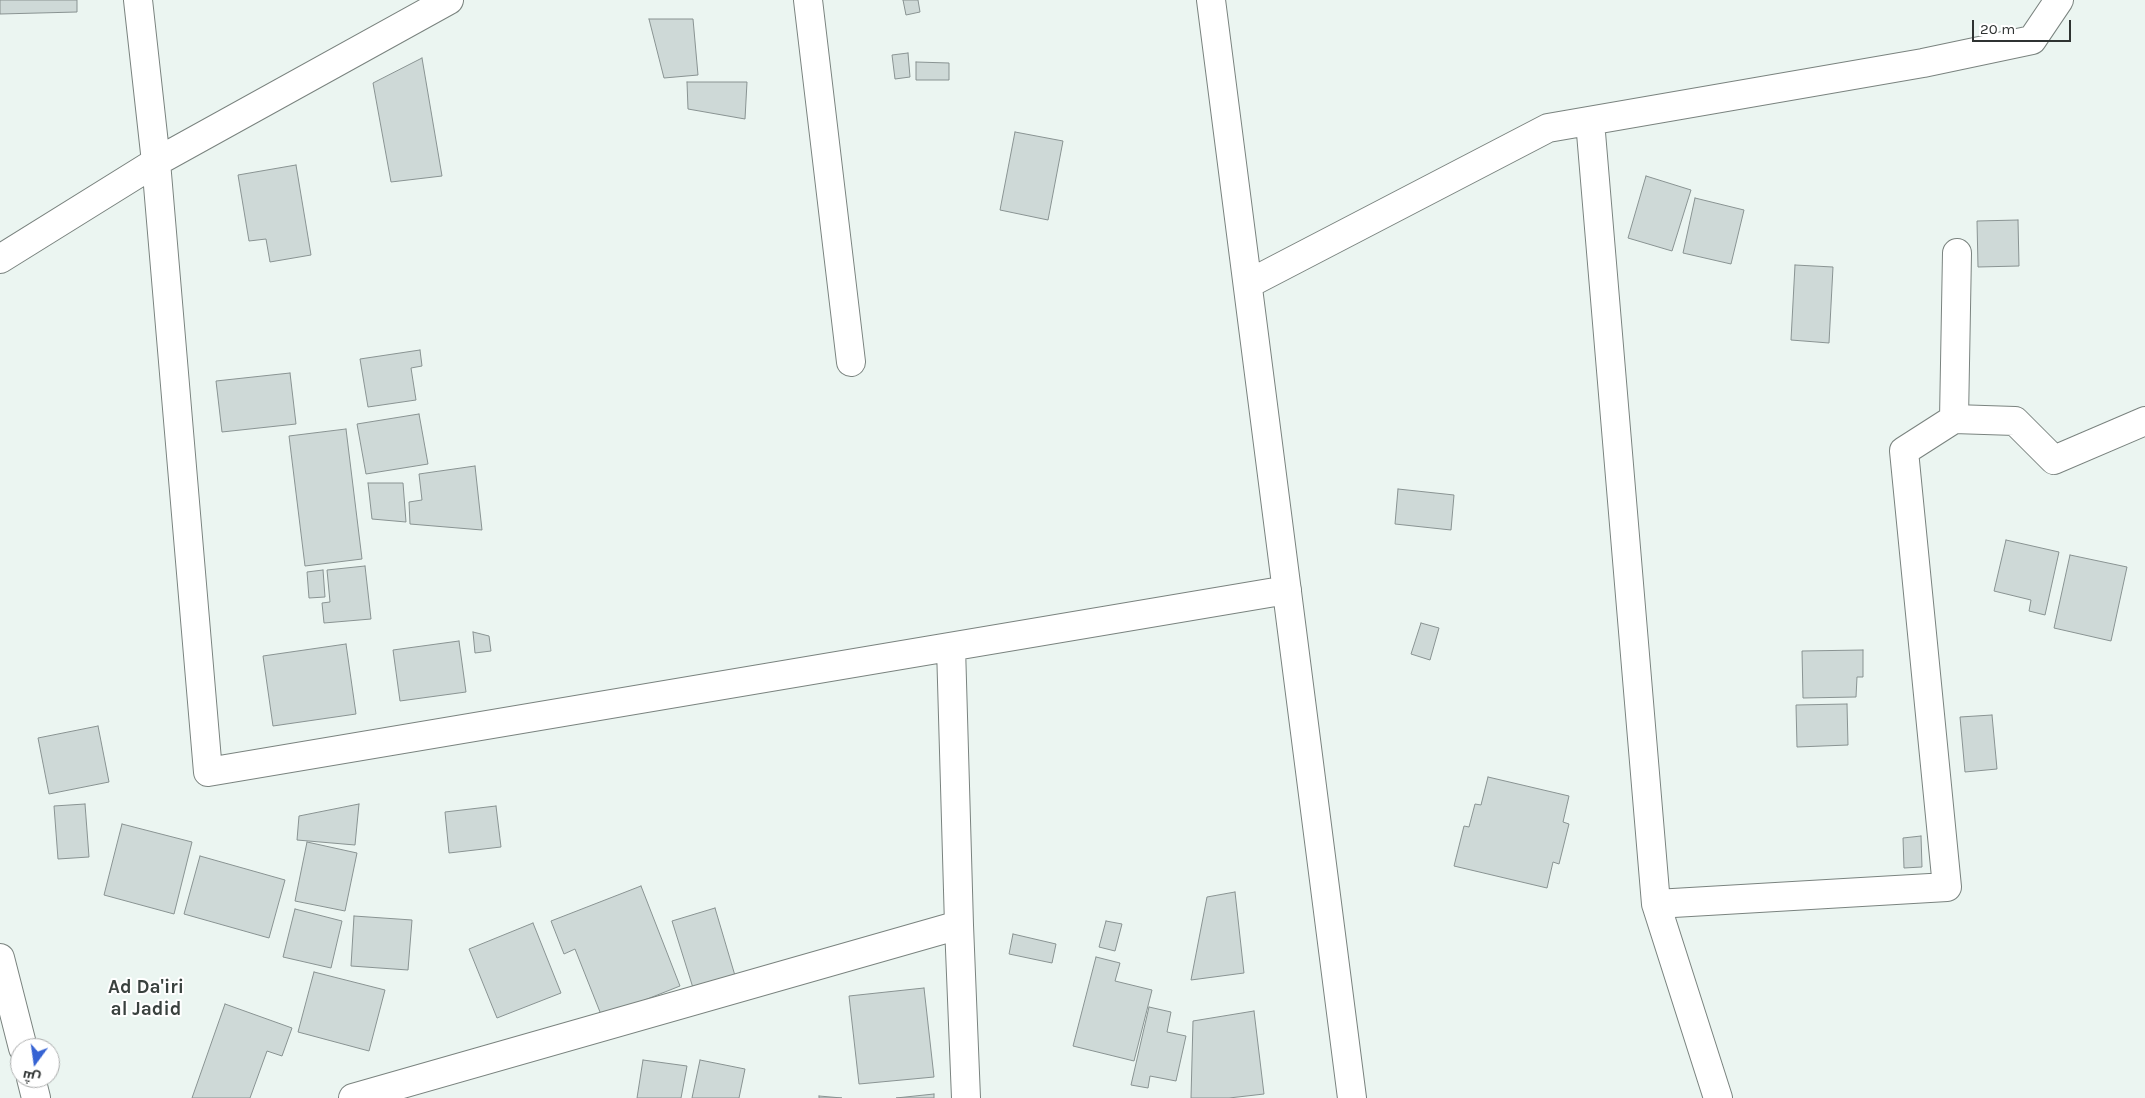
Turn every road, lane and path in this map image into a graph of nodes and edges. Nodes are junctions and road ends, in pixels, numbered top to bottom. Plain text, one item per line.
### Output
1 (138, 0) edge
2 (449, 0) edge
3 (808, 0) edge
4 (1211, 0) edge
5 (2059, 0) edge
6 (1590, 121) junction
7 (156, 162) junction
8 (1957, 253) dead end
9 (0, 259) edge
10 (1248, 284) junction
11 (851, 362) dead end
12 (1954, 419) junction
13 (2145, 421) edge
14 (1287, 590) junction
15 (951, 647) junction
16 (1656, 904) junction
17 (959, 925) junction
18 (0, 958) edge
19 (20, 1038) edge
20 (353, 1098) edge
21 (966, 1098) edge
22 (1352, 1098) edge
23 (1718, 1098) edge

1 - 7 street
2 - 7 street
3 - 11 street
4 - 10 street
5 - 6 street
6 - 10 street
6 - 16 street
7 - 9 street
7 - 15 street
8 - 12 street
10 - 14 street
12 - 13 street
12 - 16 street
14 - 15 street
14 - 22 street
15 - 17 street
16 - 23 street
17 - 20 street
17 - 21 street
18 - 19 street

